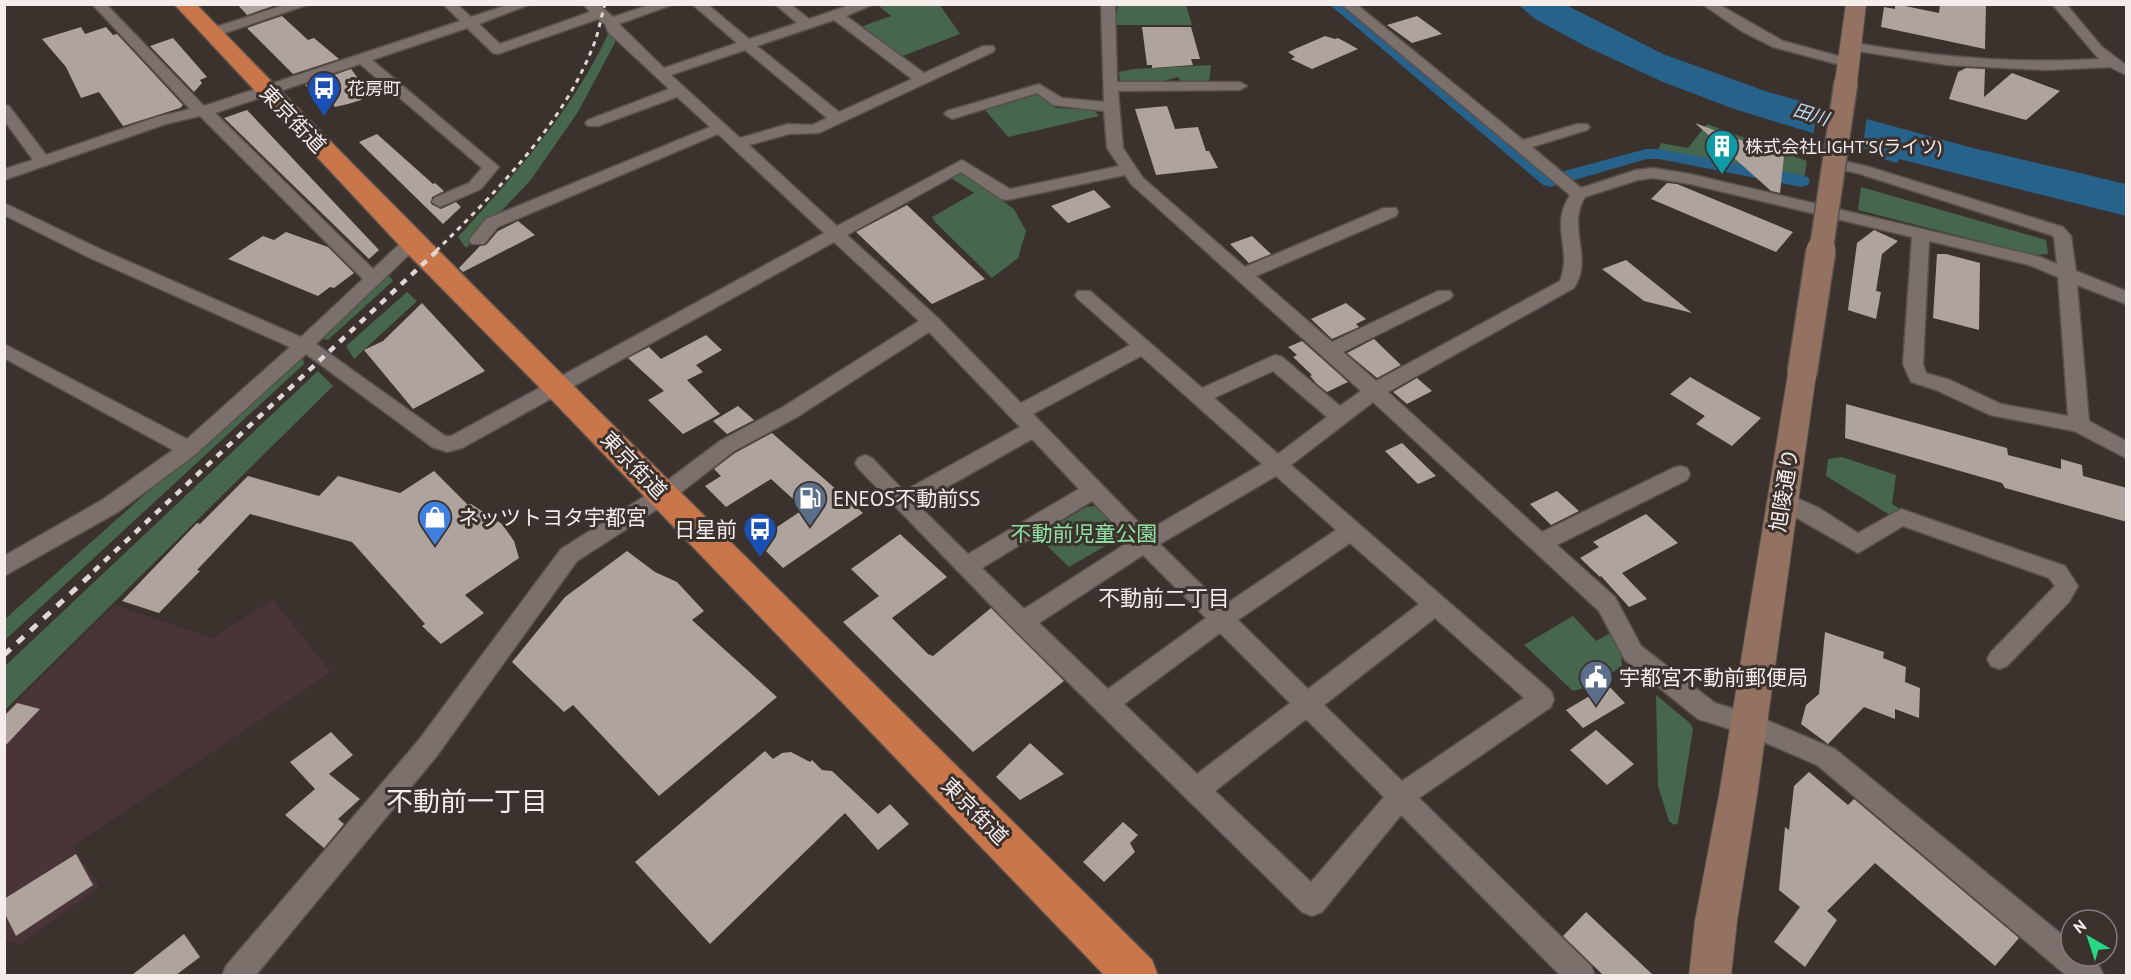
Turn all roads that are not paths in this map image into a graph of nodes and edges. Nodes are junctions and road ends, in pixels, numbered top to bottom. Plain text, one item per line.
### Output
1 (98, 4) edge
2 (184, 4) edge
3 (304, 4) edge
4 (449, 4) edge
5 (525, 4) edge
6 (668, 4) edge
7 (723, 4) edge
8 (781, 4) edge
9 (868, 4) edge
10 (1107, 4) edge
11 (1347, 4) edge
12 (1708, 4) edge
13 (1856, 4) edge
14 (2058, 4) edge
15 (702, 7) edge
16 (604, 11) edge
17 (836, 15) junction
18 (469, 23) junction
19 (806, 24) junction
20 (211, 33) junction
21 (746, 44) junction
22 (988, 50) dead end
23 (362, 59) junction
24 (2111, 63) junction
25 (1848, 64) junction
26 (2127, 72) edge
27 (662, 73) junction
28 (923, 80) junction
29 (1240, 86) dead end
30 (1110, 87) junction
31 (681, 90) junction
32 (267, 91) junction
33 (1112, 107) junction
34 (4, 109) edge
35 (199, 110) junction
36 (952, 114) dead end
37 (839, 120) junction
38 (593, 123) dead end
39 (722, 127) junction
40 (1582, 127) dead end
41 (739, 143) junction
42 (1519, 146) junction
43 (42, 161) junction
44 (1834, 164) junction
45 (1129, 169) junction
46 (4, 175) edge
47 (1579, 194) junction
48 (440, 202) dead end
49 (4, 208) edge
50 (1390, 212) dead end
51 (1921, 233) junction
52 (837, 234) junction
53 (478, 240) dead end
54 (412, 242) junction
55 (2067, 273) junction
56 (1242, 275) junction
57 (373, 279) junction
58 (1084, 295) dead end
59 (1444, 295) dead end
60 (2127, 298) edge
61 (931, 322) junction
62 (303, 346) junction
63 (1143, 347) junction
64 (4, 350) edge
65 (1330, 351) junction
66 (558, 387) junction
67 (1374, 391) junction
68 (1200, 397) junction
69 (1340, 417) junction
70 (1026, 420) junction
71 (2079, 425) junction
72 (189, 449) junction
73 (2127, 450) edge
74 (865, 462) dead end
75 (1277, 465) junction
76 (1680, 474) dead end
77 (1094, 489) junction
78 (663, 495) junction
79 (1783, 500) junction
80 (902, 502) junction
81 (1351, 531) junction
82 (1145, 543) junction
83 (1540, 543) junction
84 (966, 566) junction
85 (4, 567) edge
86 (1435, 605) junction
87 (1222, 619) junction
88 (1022, 622) junction
89 (1999, 660) dead end
90 (1107, 703) junction
91 (1307, 704) junction
92 (1748, 724) junction
93 (1197, 789) junction
94 (1402, 795) junction
95 (236, 975) edge
96 (1136, 975) edge
97 (1581, 975) edge
98 (1710, 975) edge
99 (2090, 975) edge

1 - 35 street
2 - 20 highway, 東京街道
3 - 20 street
4 - 18 street
5 - 18 street
6 - 16 street
7 - 15 street
8 - 19 street
9 - 17 street
10 - 30 street
11 - 42 street
12 - 25 street
13 - 25 street, 旭陵通り
14 - 24 street
15 - 21 street
16 - 18 street
16 - 27 street
17 - 19 street
17 - 28 street
18 - 23 street
19 - 21 street
20 - 32 highway, 東京街道
21 - 27 street
21 - 37 street
22 - 28 street
23 - 32 street
23 - 48 street
24 - 25 street
24 - 26 street
25 - 44 street, 旭陵通り, bridge
27 - 31 street
28 - 37 street
29 - 30 street
30 - 33 street
31 - 38 street
31 - 39 street
32 - 35 street
32 - 54 highway, 東京街道
33 - 36 street
33 - 45 street
34 - 43 street
35 - 43 street
35 - 57 street
37 - 41 street
39 - 41 street
39 - 53 street
40 - 42 street
41 - 52 street
42 - 47 street
43 - 46 street
44 - 55 street
44 - 79 street, 旭陵通り, bridge
45 - 52 street
45 - 56 street
47 - 51 street
47 - 67 street
49 - 62 street
50 - 56 street
51 - 55 street
51 - 71 street
52 - 61 street
52 - 66 street
54 - 57 street
54 - 66 highway, 東京街道
55 - 60 street
55 - 71 street
56 - 65 street
57 - 62 street
58 - 63 street
59 - 65 street
61 - 70 street
61 - 78 street
62 - 66 street
62 - 72 street
63 - 68 street
63 - 70 street
64 - 72 street
65 - 67 street
66 - 78 highway, 東京街道
67 - 69 street
67 - 83 street
68 - 69 street
68 - 75 street
69 - 75 street
70 - 77 street
70 - 80 street
71 - 73 street
72 - 85 street
74 - 80 street
75 - 81 street
75 - 82 street
76 - 83 street
77 - 82 street
77 - 84 street
78 - 95 street
78 - 96 highway, 東京街道
79 - 89 street
79 - 92 street, 旭陵通り
80 - 84 street
81 - 86 street
81 - 87 street
82 - 87 street
82 - 88 street
83 - 92 street
84 - 88 street
86 - 91 street
86 - 94 street
87 - 90 street
87 - 91 street
88 - 90 street
90 - 93 street
91 - 93 street
91 - 94 street
92 - 98 street, 旭陵通り
92 - 99 street
93 - 94 street
94 - 97 street

